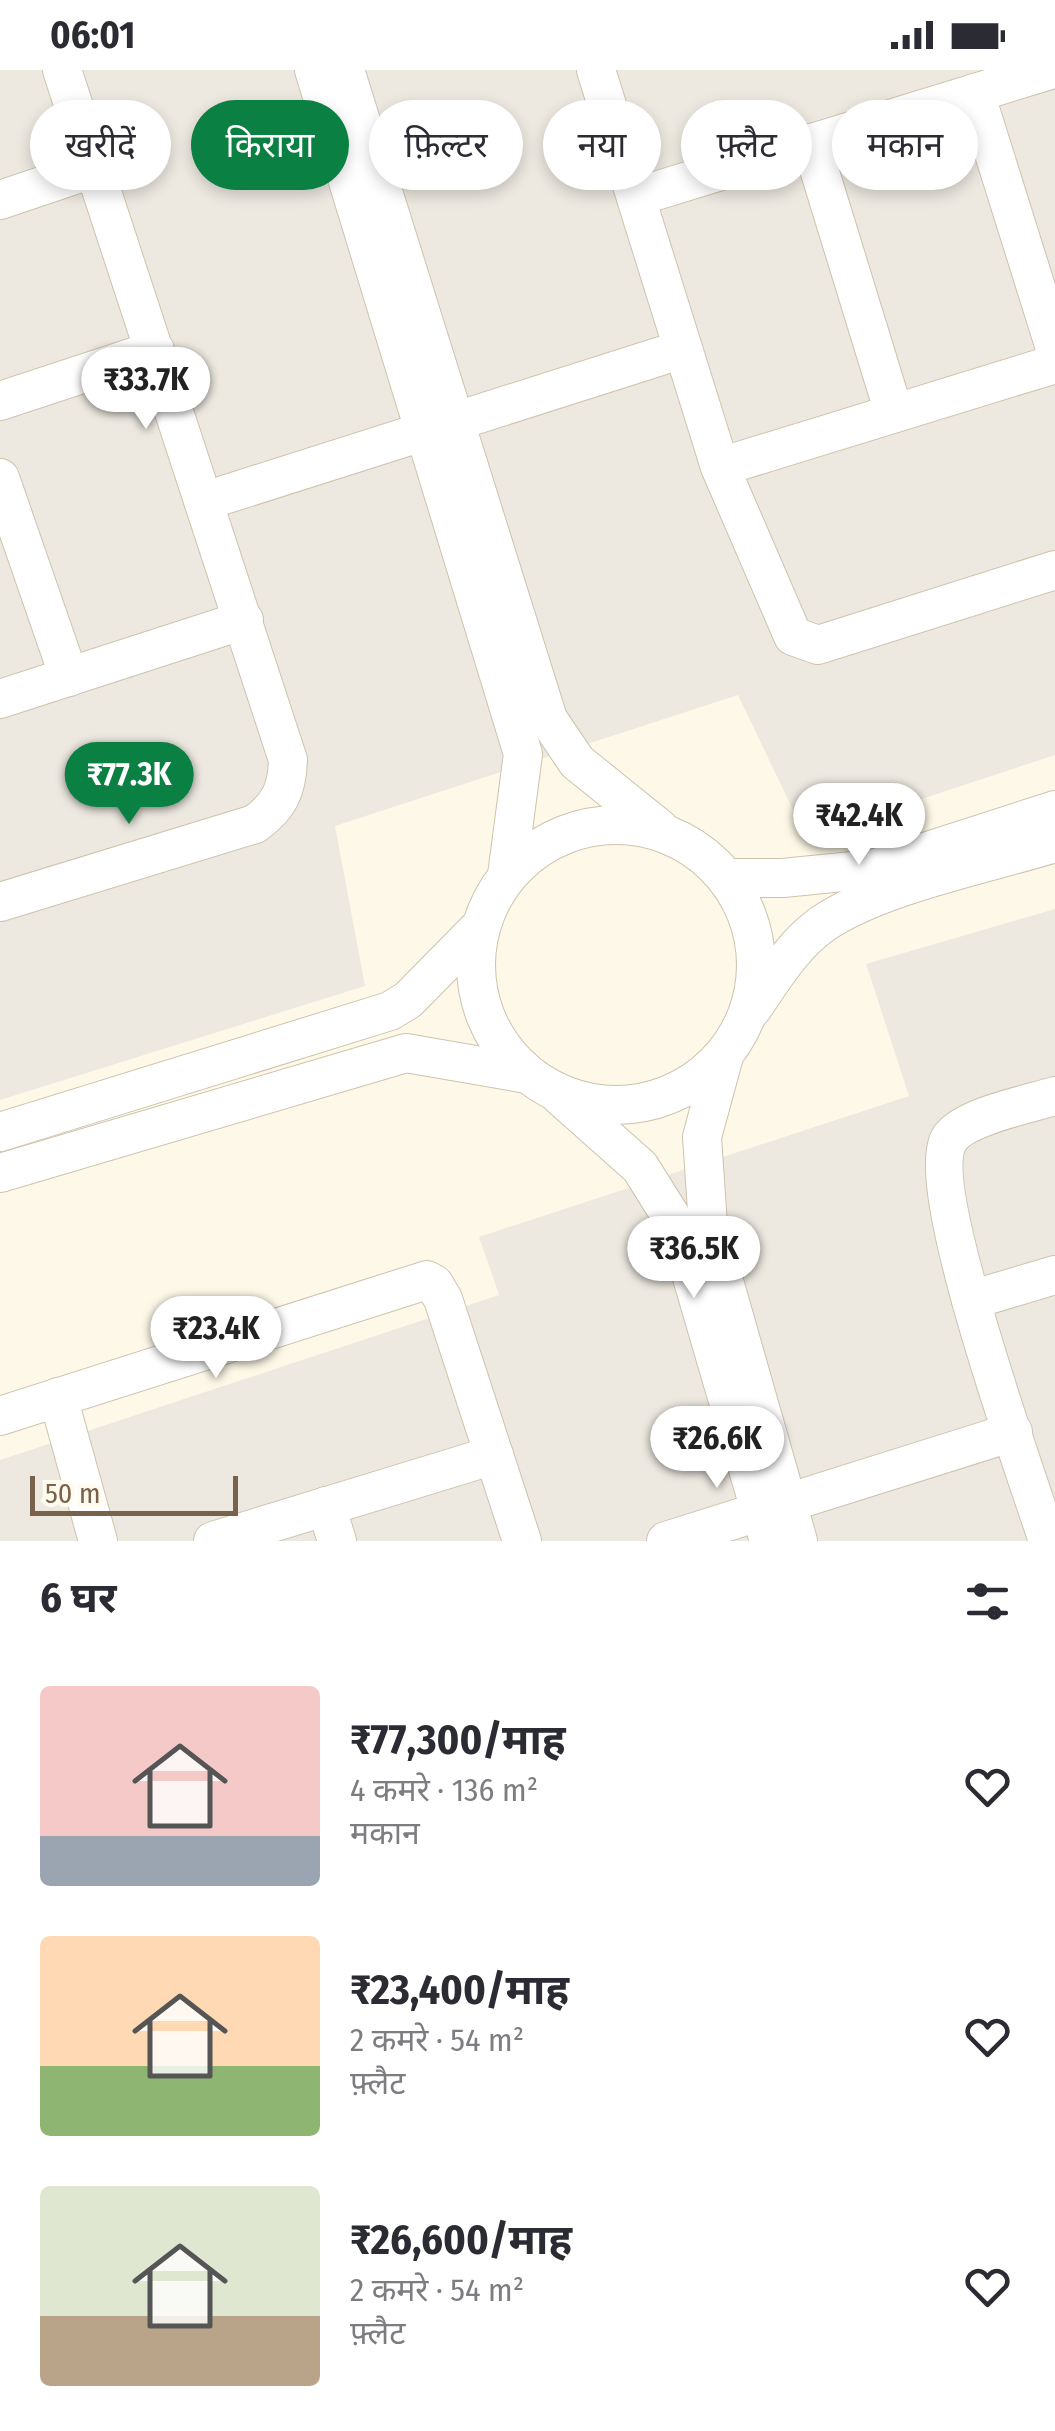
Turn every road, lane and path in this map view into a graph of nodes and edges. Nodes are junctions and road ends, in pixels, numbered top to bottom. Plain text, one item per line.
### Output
1 (62, 70) edge
2 (314, 70) edge
3 (345, 70) edge
4 (596, 70) edge
5 (1050, 70) edge
6 (975, 93) junction
7 (72, 100) edge
8 (812, 143) joint
9 (681, 183) edge
10 (30, 190) edge
11 (102, 190) edge
12 (636, 197) junction
13 (0, 200) edge
14 (1055, 348) edge
15 (683, 349) junction
16 (155, 350) junction
17 (1055, 364) edge
18 (0, 401) edge
19 (894, 413) junction
20 (441, 428) junction
21 (720, 466) junction
22 (0, 478) edge
23 (205, 501) junction
24 (1055, 570) edge
25 (244, 620) junction
26 (69, 677) junction
27 (0, 699) edge
28 (1055, 810) edge
29 (668, 834) junction
30 (1055, 843) edge
31 (506, 875) junction
32 (726, 878) junction
33 (0, 902) edge
34 (480, 927) junction
35 (747, 1016) junction
36 (724, 1056) junction
37 (527, 1074) junction
38 (559, 1096) junction
39 (1055, 1096) edge
40 (0, 1132) edge
41 (0, 1173) edge
42 (1055, 1274) edge
43 (970, 1300) junction
44 (58, 1396) junction
45 (0, 1416) edge
46 (1013, 1432) junction
47 (494, 1455) junction
48 (772, 1520) edge
49 (332, 1524) edge
50 (98, 1541) edge
51 (213, 1541) edge
52 (522, 1541) edge
53 (666, 1541) edge
54 (798, 1541) edge
55 (1048, 1541) edge

1 - 7 street
2 - 20 street
3 - 20 street
4 - 12 street
5 - 6 street
6 - 8 street
6 - 14 street
8 - 19 street
9 - 12 street
10 - 13 street
11 - 16 street
12 - 15 street
15 - 20 street
15 - 21 street
16 - 18 street
16 - 23 street
17 - 19 street
19 - 21 street
20 - 23 street
20 - 29 street
20 - 31 street
21 - 24 street
22 - 26 street
23 - 25 street
25 - 26 street
25 - 33 street
26 - 27 street
28 - 32 street
29 - 31 street
29 - 32 street
30 - 35 street
31 - 34 street
32 - 35 street
34 - 37 street
34 - 40 street
35 - 36 street
36 - 38 street
36 - 48 street
37 - 38 street
37 - 41 street
38 - 48 street
39 - 43 street
42 - 43 street
43 - 46 street
44 - 45 street
44 - 47 street
44 - 50 street
46 - 48 street
46 - 55 street
47 - 49 street
47 - 52 street
48 - 53 street
48 - 54 street
49 - 51 street

